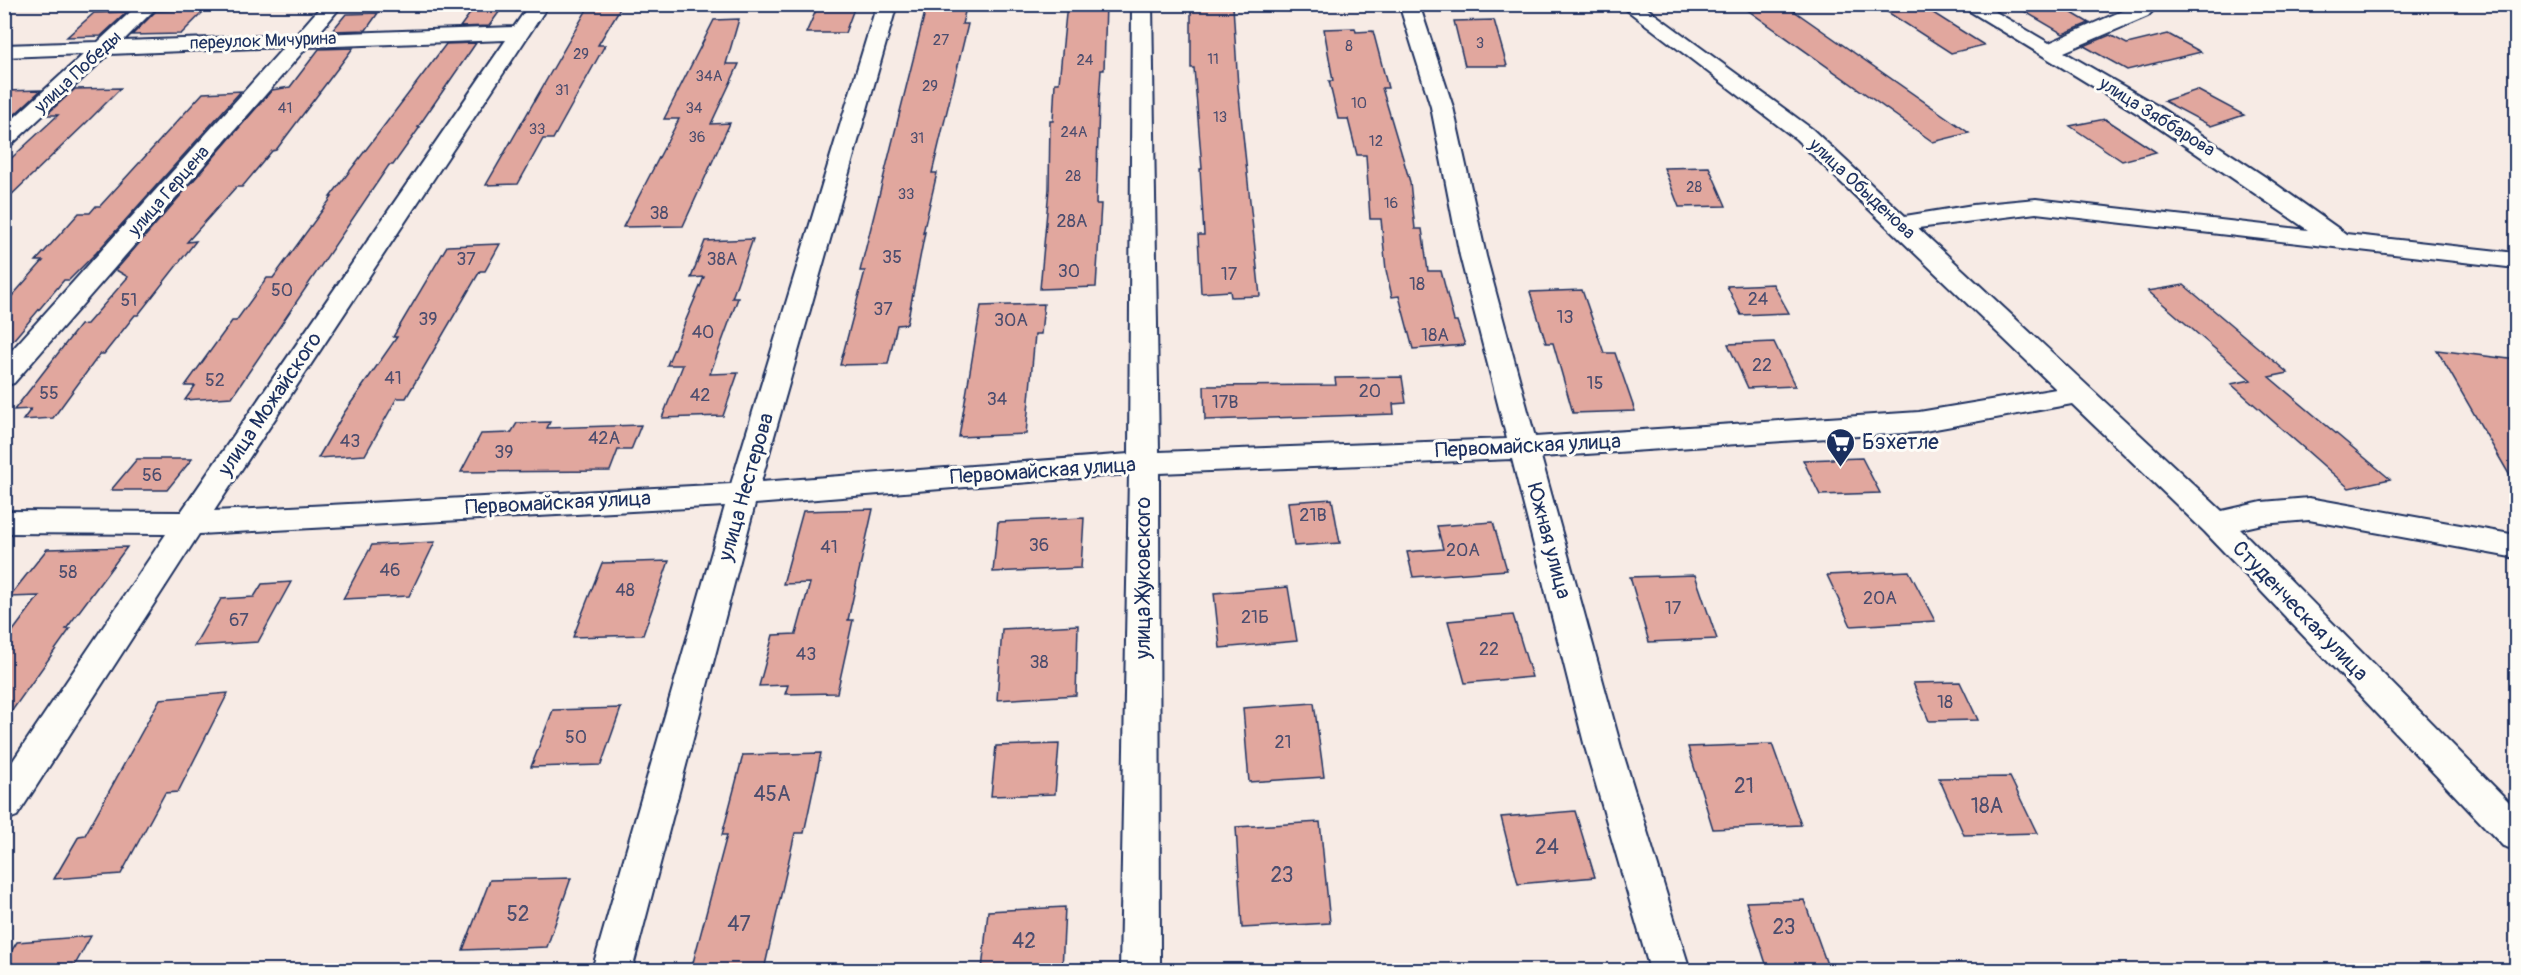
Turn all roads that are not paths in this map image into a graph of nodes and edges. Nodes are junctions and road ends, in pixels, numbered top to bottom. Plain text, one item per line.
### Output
1 (151, 4) edge
2 (334, 4) edge
3 (540, 4) edge
4 (887, 4) edge
5 (1142, 4) edge
6 (1409, 4) edge
7 (1628, 4) edge
8 (1967, 4) edge
9 (2151, 4) edge
10 (521, 33) junction
11 (303, 39) junction
12 (104, 48) junction
13 (4, 51) edge
14 (2048, 51) junction
15 (4, 140) edge
16 (1899, 224) junction
17 (2340, 241) junction
18 (2517, 261) edge
19 (4, 378) edge
20 (2078, 394) junction
21 (1524, 448) junction
22 (1144, 463) junction
23 (743, 494) junction
24 (4, 522) edge
25 (190, 523) junction
26 (2216, 525) junction
27 (2517, 546) edge
28 (4, 806) edge
29 (2517, 834) edge
30 (612, 970) edge
31 (1140, 970) edge
32 (1670, 970) edge

1 - 12 street, улица Победы
2 - 11 street, улица Герцена
3 - 10 street, улица Можайского
4 - 23 street, улица Нестерова
5 - 22 street, улица Жуковского
6 - 21 street, Южная улица
7 - 16 street, улица Обыденова
8 - 14 street, улица Зяббарова
9 - 14 street
10 - 11 street, переулок Мичурина
10 - 25 street, улица Можайского
11 - 12 street, переулок Мичурина
11 - 19 street, улица Герцена
12 - 13 street, переулок Мичурина
12 - 15 street, улица Победы
14 - 17 street, улица Зяббарова
16 - 17 street
16 - 20 street, улица Обыденова
17 - 18 street
20 - 21 street, Первомайская улица
20 - 26 street, Студенческая улица
21 - 22 street, Первомайская улица
21 - 32 street, Южная улица
22 - 23 street, Первомайская улица
22 - 31 street, улица Жуковского
23 - 25 street, Первомайская улица
23 - 30 street, улица Нестерова
24 - 25 street, Первомайская улица
25 - 28 street, улица Можайского
26 - 27 street
26 - 29 street, Студенческая улица

